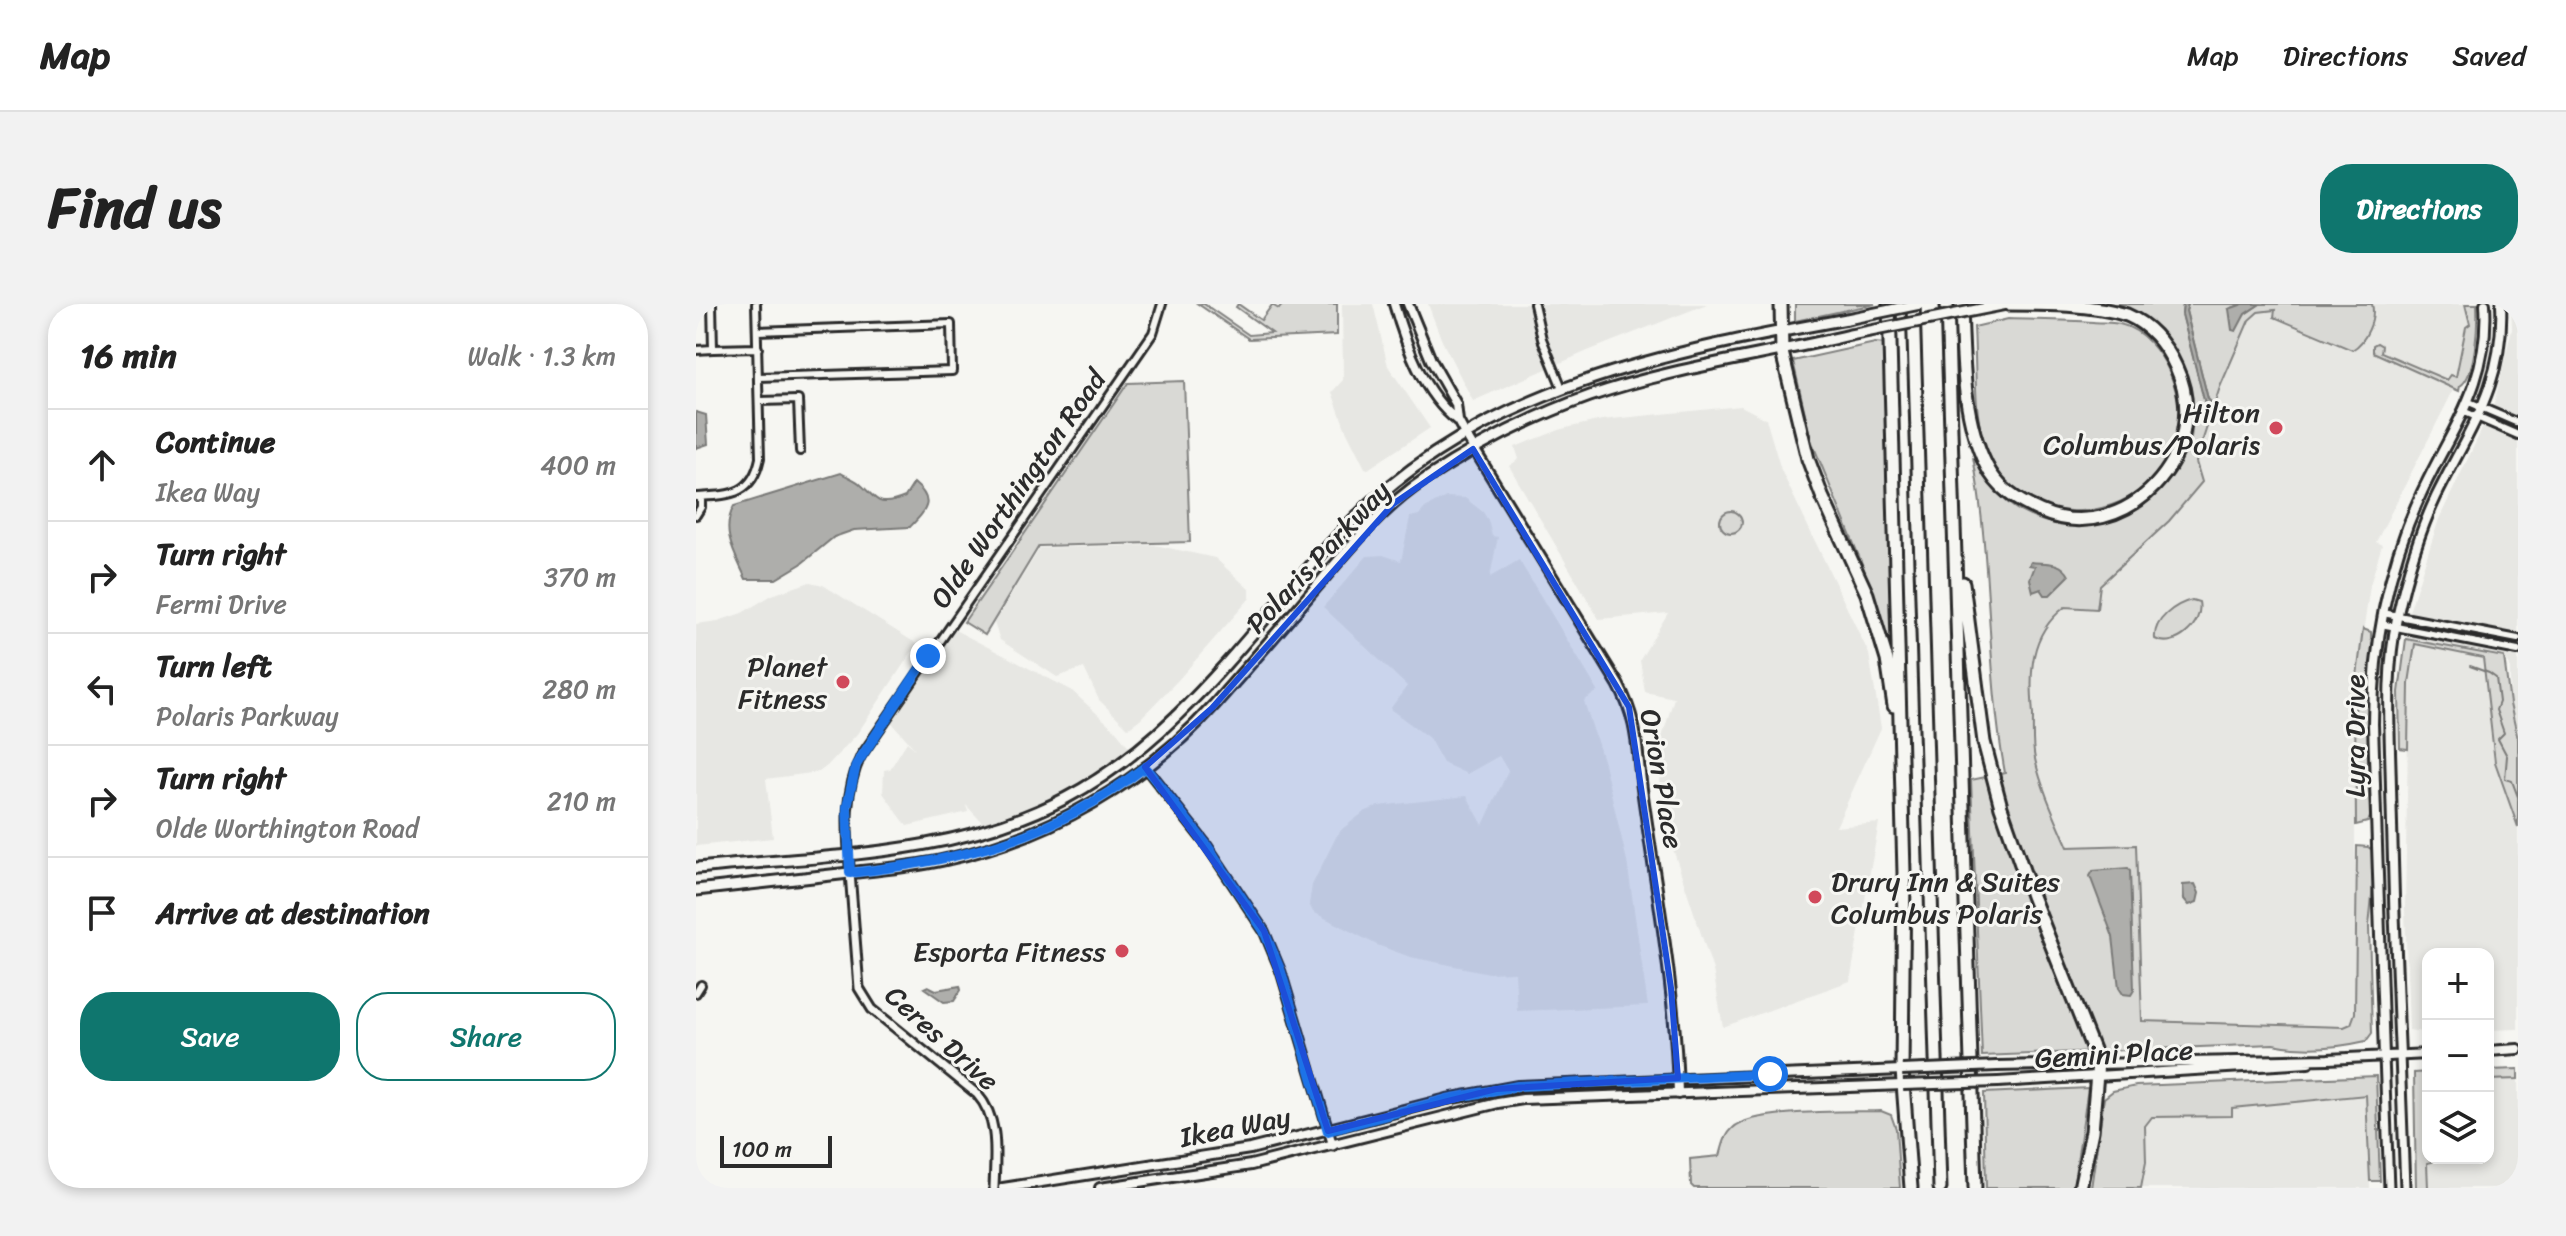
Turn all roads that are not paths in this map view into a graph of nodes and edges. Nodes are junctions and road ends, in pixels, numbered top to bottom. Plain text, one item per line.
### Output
1 (756, 304) edge
2 (763, 304) edge
3 (1162, 304) edge
4 (1394, 304) edge
5 (1408, 304) edge
6 (1534, 304) edge
7 (1781, 304) edge
8 (1889, 304) edge
9 (1913, 304) edge
10 (1920, 304) edge
11 (1947, 304) edge
12 (1961, 304) edge
13 (2008, 304) edge
14 (2485, 304) edge
15 (2501, 304) edge
16 (696, 305) edge
17 (756, 317) junction
18 (757, 331) junction
19 (1782, 331) junction
20 (758, 348) junction
21 (713, 349) junction
22 (696, 350) edge
23 (1782, 352) junction
24 (759, 377) junction
25 (1562, 388) junction
26 (760, 401) junction
27 (2469, 402) junction
28 (2483, 408) junction
29 (2465, 412) junction
30 (2478, 418) junction
31 (1458, 421) junction
32 (2518, 423) edge
33 (1465, 434) junction
34 (2518, 435) edge
35 (1473, 449) junction
36 (800, 451) dead end
37 (698, 497) edge
38 (696, 515) edge
39 (1955, 523) junction
40 (2383, 613) junction
41 (2398, 616) junction
42 (2381, 624) junction
43 (2395, 627) junction
44 (2518, 639) edge
45 (2518, 651) edge
46 (1901, 754) junction
47 (1145, 767) junction
48 (849, 854) junction
49 (696, 868) edge
50 (850, 873) junction
51 (696, 890) edge
52 (701, 985) dead end
53 (696, 993) edge
54 (2518, 1049) edge
55 (2494, 1051) edge
56 (2422, 1054) edge
57 (2400, 1055) junction
58 (2384, 1056) junction
59 (2328, 1059) junction
60 (2098, 1062) junction
61 (1902, 1070) junction
62 (2097, 1077) junction
63 (1678, 1078) junction
64 (1903, 1085) junction
65 (1678, 1094) junction
66 (1328, 1131) junction
67 (1333, 1146) junction
68 (994, 1188) edge
69 (1003, 1188) edge
70 (1100, 1188) edge
71 (1911, 1188) edge
72 (1940, 1188) edge
73 (1975, 1188) edge
74 (2080, 1188) edge
75 (2389, 1188) edge
76 (2405, 1188) edge

1 - 17 street
2 - 17 street
3 - 48 street, Olde Worthington Road
4 - 31 main road, Orion Place
5 - 31 main road, Orion Place
6 - 25 street
7 - 19 highway
8 - 46 highway
9 - 72 highway
10 - 19 main road, Polaris Parkway, bridge
11 - 39 highway
12 - 13 highway
13 - 23 main road, Polaris Parkway, bridge
14 - 27 main road, Lyra Drive
15 - 28 main road, Lyra Drive
16 - 21 street
17 - 18 street
18 - 20 street
18 - 24 street
19 - 23 highway
19 - 25 main road, Polaris Parkway
20 - 21 street
20 - 24 street
21 - 22 street
23 - 35 main road, Polaris Parkway
23 - 46 highway
24 - 26 street
25 - 33 main road, Polaris Parkway
26 - 36 street
26 - 37 street
27 - 28 street
27 - 29 main road, Lyra Drive
28 - 30 main road, Lyra Drive
28 - 32 street
29 - 30 street
29 - 40 main road, Lyra Drive
30 - 34 street
30 - 41 main road, Lyra Drive
31 - 33 main road, Orion Place
33 - 35 main road, Orion Place
33 - 48 main road, Polaris Parkway
35 - 47 main road, Polaris Parkway
35 - 63 main road, Orion Place
37 - 38 street
39 - 60 highway
39 - 73 highway
40 - 41 street
40 - 42 main road, Lyra Drive
41 - 43 main road, Lyra Drive
41 - 44 street
42 - 43 street
42 - 58 main road, Lyra Drive
43 - 45 street
43 - 57 main road, Lyra Drive
46 - 61 highway
47 - 50 main road, Polaris Parkway
47 - 66 street
48 - 49 main road, Polaris Parkway
48 - 50 street, Olde Worthington Road
50 - 51 main road, Polaris Parkway
50 - 68 street, Ceres Drive
52 - 53 street
54 - 55 main road
56 - 57 main road, Gemini Place
57 - 58 main road, Gemini Place
57 - 76 street, Lyra Drive
58 - 59 main road, Gemini Place
58 - 75 street, Lyra Drive
59 - 60 main road, Gemini Place
59 - 62 main road, Gemini Place
60 - 61 main road, Gemini Place, bridge
60 - 62 highway
61 - 63 main road, Ikea Way
61 - 64 highway
62 - 64 main road, Gemini Place, bridge
62 - 74 highway
63 - 65 main road, Orion Place
63 - 66 main road, Ikea Way
64 - 65 main road, Ikea Way
64 - 71 highway
65 - 67 main road, Ikea Way
66 - 67 street
66 - 69 main road, Ikea Way
67 - 70 main road, Ikea Way

